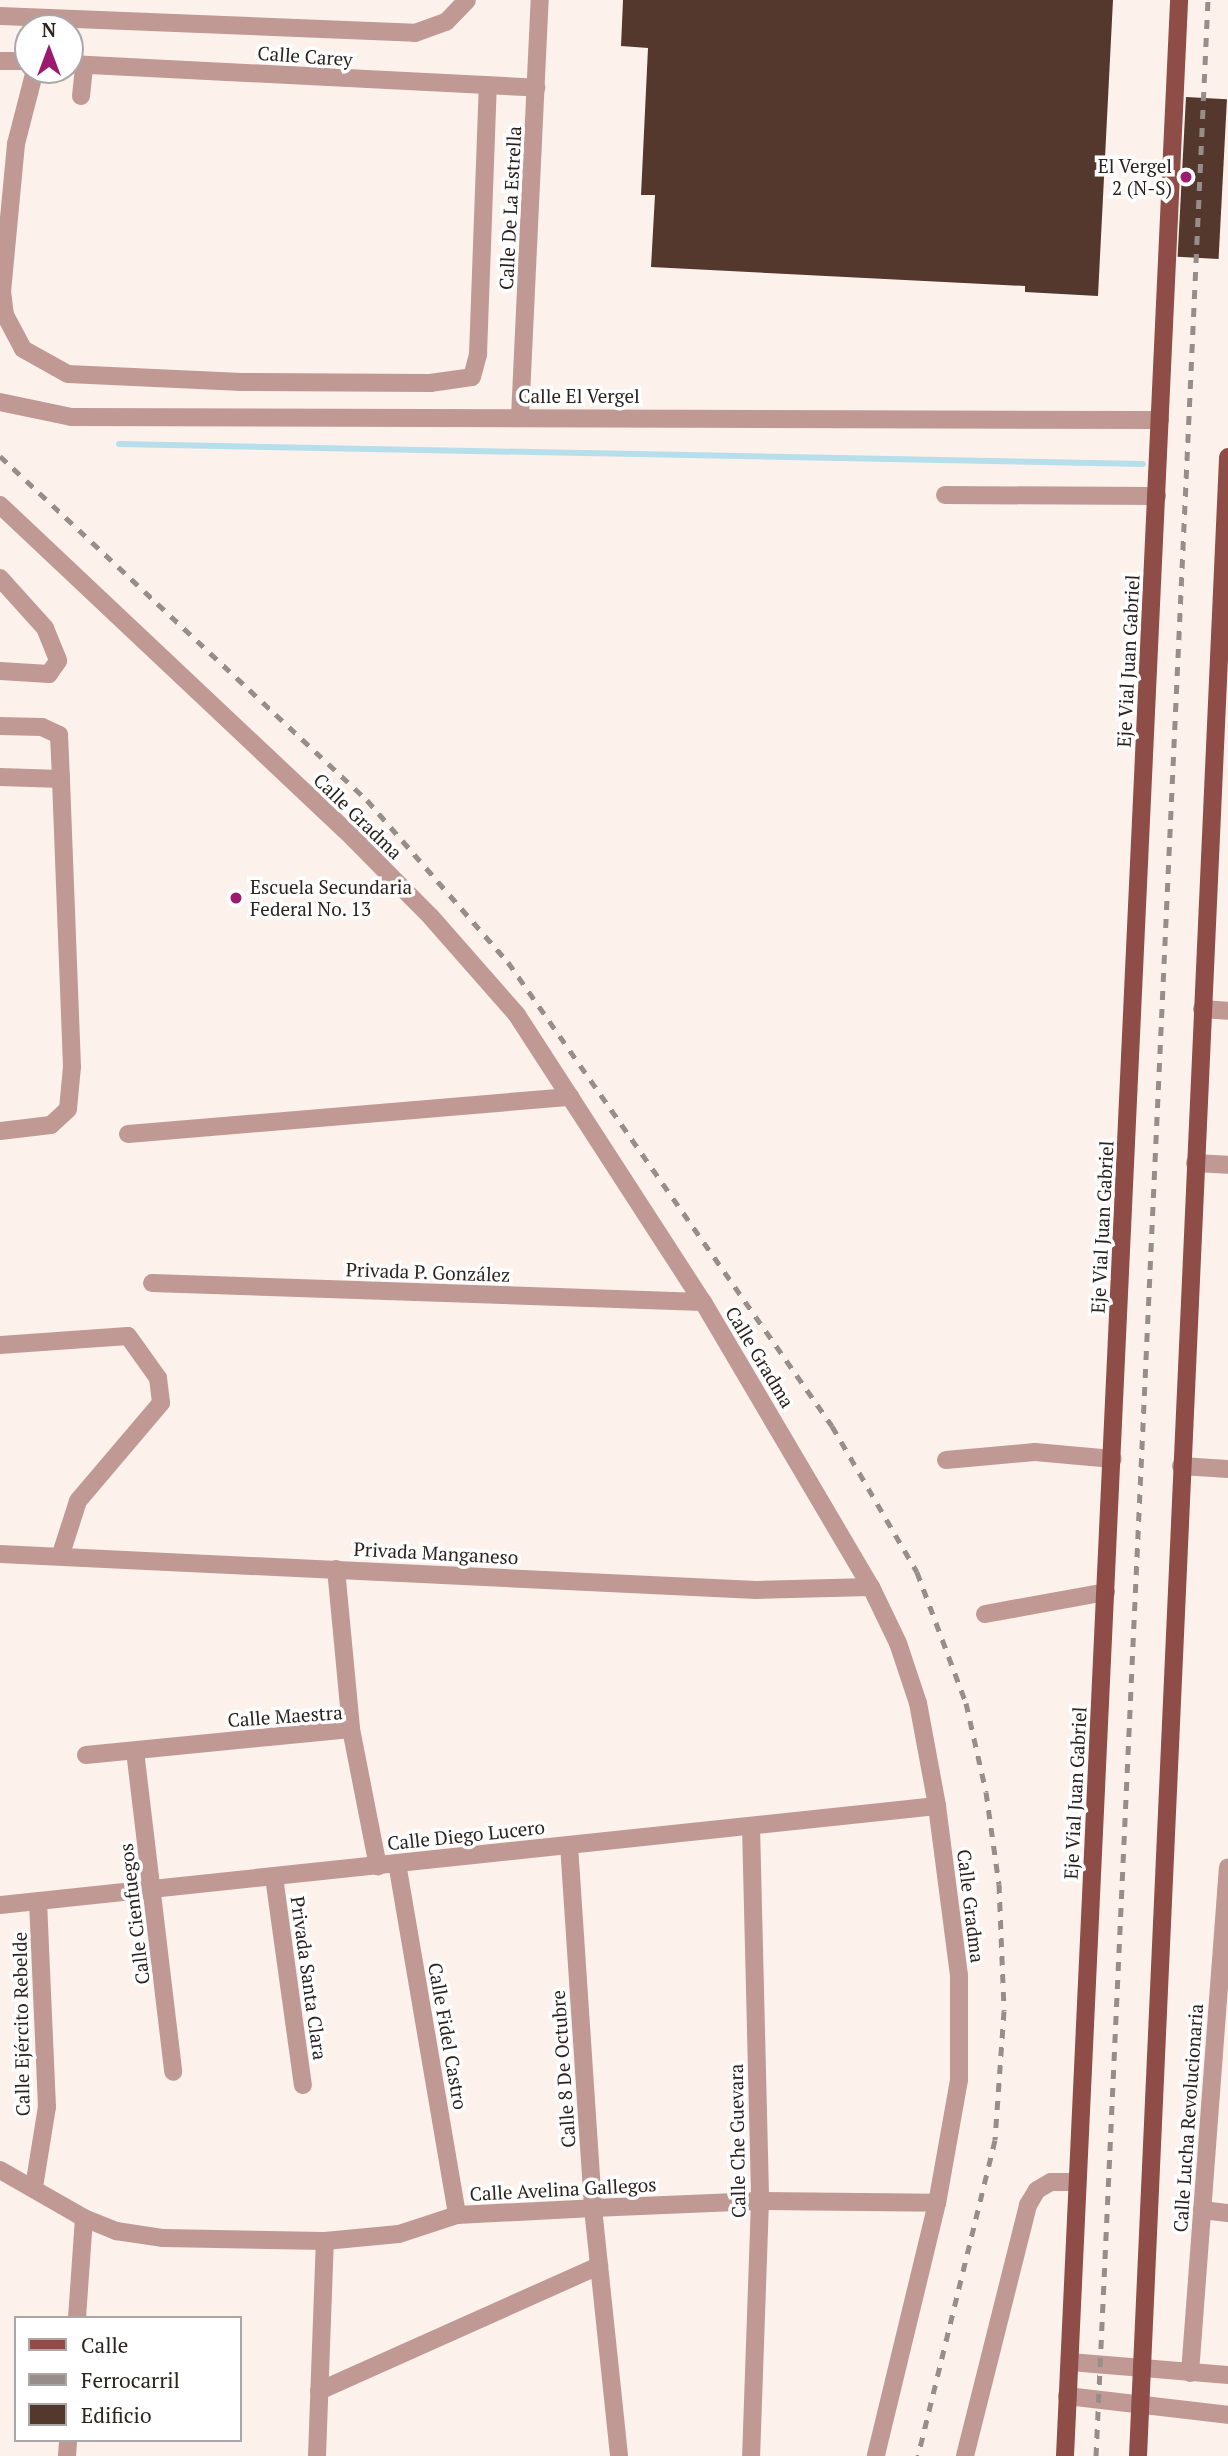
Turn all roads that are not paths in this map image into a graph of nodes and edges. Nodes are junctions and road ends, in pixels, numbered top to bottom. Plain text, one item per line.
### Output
1 (467, 0) edge
2 (540, 0) edge
3 (1179, 0) edge
4 (0, 16) edge
5 (84, 65) edge
6 (31, 84) edge
7 (79, 84) edge
8 (488, 85) junction
9 (536, 88) junction
10 (81, 96) dead end
11 (0, 402) edge
12 (520, 417) junction
13 (1160, 420) junction
14 (1228, 457) edge
15 (1228, 469) edge
16 (944, 495) dead end
17 (1157, 496) junction
18 (0, 505) edge
19 (0, 578) edge
20 (1223, 656) edge
21 (0, 671) edge
22 (0, 726) edge
23 (1221, 766) edge
24 (0, 777) edge
25 (61, 779) junction
26 (1202, 1009) junction
27 (1228, 1011) edge
28 (570, 1097) junction
29 (0, 1130) edge
30 (128, 1134) dead end
31 (1195, 1163) junction
32 (1228, 1165) edge
33 (152, 1283) dead end
34 (703, 1302) junction
35 (0, 1345) edge
36 (1113, 1459) junction
37 (946, 1460) dead end
38 (1181, 1466) junction
39 (1228, 1469) edge
40 (0, 1554) edge
41 (61, 1554) junction
42 (336, 1569) junction
43 (871, 1587) junction
44 (1107, 1592) junction
45 (985, 1614) dead end
46 (351, 1729) junction
47 (135, 1751) junction
48 (86, 1755) dead end
49 (937, 1806) junction
50 (751, 1826) junction
51 (569, 1845) junction
52 (397, 1863) junction
53 (378, 1866) junction
54 (1228, 1867) edge
55 (274, 1877) junction
56 (154, 1889) junction
57 (38, 1902) junction
58 (0, 1905) edge
59 (173, 2072) dead end
60 (303, 2085) dead end
61 (0, 2170) edge
62 (1077, 2182) junction
63 (34, 2187) junction
64 (760, 2201) junction
65 (937, 2203) junction
66 (593, 2208) junction
67 (1202, 2210) junction
68 (1228, 2213) edge
69 (457, 2215) junction
70 (84, 2218) junction
71 (326, 2241) junction
72 (599, 2266) junction
73 (77, 2316) edge
74 (1070, 2362) junction
75 (1140, 2369) junction
76 (1190, 2373) junction
77 (1228, 2375) edge
78 (319, 2391) junction
79 (1067, 2396) junction
80 (1138, 2407) junction
81 (1228, 2415) edge
82 (317, 2456) edge
83 (620, 2456) edge
84 (751, 2456) edge
85 (876, 2456) edge
86 (965, 2456) edge
87 (1065, 2456) edge
88 (1138, 2456) edge

1 - 4 street
2 - 9 street, Calle De La Estrella
3 - 13 main road, Eje Vial Juan Gabriel
5 - 8 street, Calle Carey
6 - 8 street
7 - 10 street
8 - 9 street, Calle Carey
9 - 12 street, Calle De La Estrella
11 - 12 street, Calle El Vergel
12 - 13 street, Calle El Vergel
13 - 17 main road, Eje Vial Juan Gabriel
14 - 15 main road
15 - 20 main road
16 - 17 street
17 - 36 main road, Eje Vial Juan Gabriel
18 - 28 street, Calle Gradma
19 - 21 street
20 - 23 main road
22 - 25 street
23 - 26 main road
24 - 25 street
25 - 29 street
26 - 27 street
26 - 31 main road
28 - 30 street
28 - 34 street, Calle Gradma
31 - 32 street
31 - 38 main road
33 - 34 street, Privada P. González
34 - 43 street, Calle Gradma
35 - 41 street
36 - 37 street
36 - 44 main road, Eje Vial Juan Gabriel
38 - 39 street
38 - 75 main road
40 - 41 street, Privada Manganeso
41 - 42 street, Privada Manganeso
42 - 43 street, Privada Manganeso
42 - 46 street
43 - 49 street, Calle Gradma
44 - 45 street
44 - 62 main road, Eje Vial Juan Gabriel
46 - 47 street, Calle Maestra
46 - 53 street, Calle Maestra
47 - 48 street, Calle Maestra
47 - 56 street, Calle Cienfuegos
49 - 50 street, Calle Diego Lucero
49 - 65 street, Calle Gradma
50 - 51 street, Calle Diego Lucero
50 - 64 street, Calle Che Guevara
51 - 52 street, Calle Diego Lucero
51 - 66 street, Calle 8 De Octubre
52 - 53 street, Calle Diego Lucero
52 - 69 street, Calle Fidel Castro
53 - 55 street, Calle Diego Lucero
54 - 67 street, Calle Lucha Revolucionaria
55 - 56 street, Calle Diego Lucero
55 - 60 street, Privada Santa Clara
56 - 57 street, Calle Diego Lucero
56 - 59 street, Calle Cienfuegos
57 - 58 street, Calle Diego Lucero
57 - 63 street, Calle Ejército Rebelde
61 - 63 street, Calle Avelina Gallegos
62 - 74 main road, Eje Vial Juan Gabriel
62 - 86 street
63 - 70 street, Calle Avelina Gallegos
64 - 65 street, Calle Avelina Gallegos
64 - 66 street, Calle Avelina Gallegos
64 - 84 street, Calle Che Guevara
65 - 85 street, Calle Gradma
66 - 69 street, Calle Avelina Gallegos
66 - 72 street, Calle 8 De Octubre
67 - 68 street
67 - 76 street, Calle Lucha Revolucionaria
69 - 71 street, Calle Avelina Gallegos
70 - 71 street, Calle Avelina Gallegos
70 - 73 street
71 - 78 street
72 - 78 street
72 - 83 street, Calle 8 De Octubre
74 - 75 street
74 - 79 main road, Eje Vial Juan Gabriel
75 - 76 street
75 - 80 main road
76 - 77 street
78 - 82 street
79 - 80 street
79 - 87 main road, Eje Vial Juan Gabriel
80 - 81 street
80 - 88 main road

